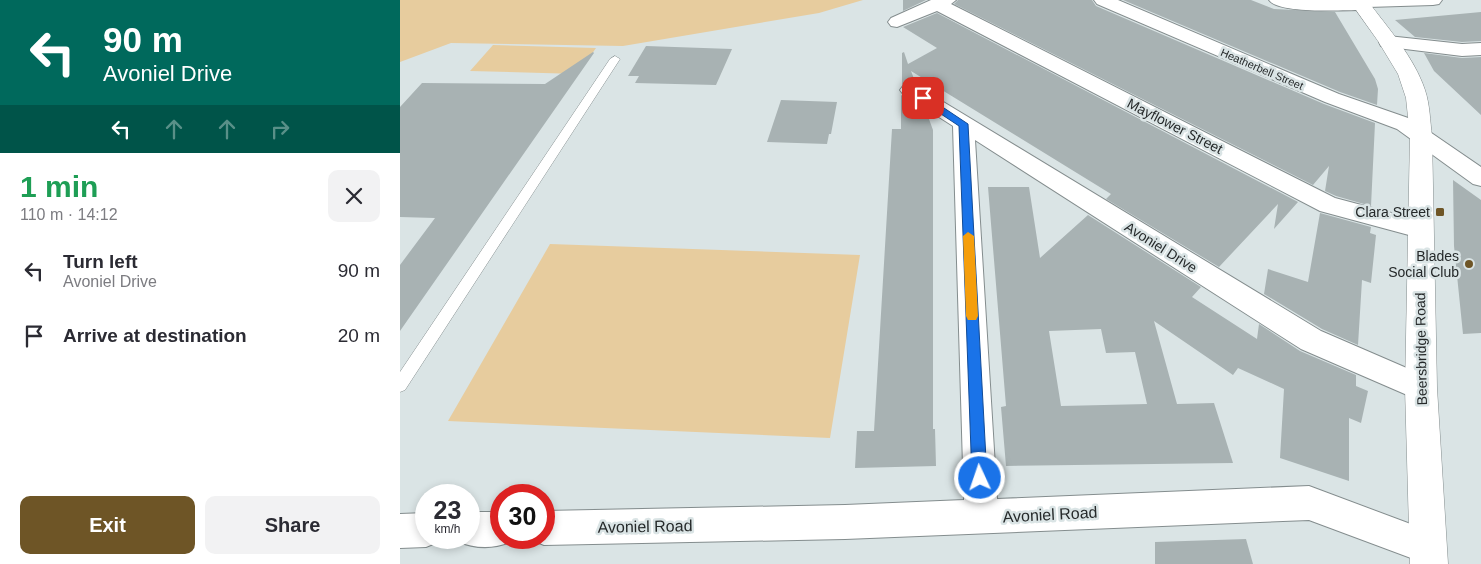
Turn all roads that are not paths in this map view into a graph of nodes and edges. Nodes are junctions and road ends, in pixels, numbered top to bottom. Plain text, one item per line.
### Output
1 (1103, 0) edge
2 (1278, 0) edge
3 (1433, 0) edge
4 (942, 2) edge
5 (1360, 2) edge
6 (897, 22) dead end
7 (1388, 42) junction
8 (1481, 49) edge
9 (615, 59) dead end
10 (910, 90) dead end
11 (963, 124) junction
12 (1421, 136) junction
13 (1481, 178) edge
14 (1420, 230) junction
15 (400, 384) edge
16 (1421, 388) junction
17 (981, 517) junction
18 (555, 528) edge
19 (415, 530) edge
20 (400, 531) edge
21 (1428, 556) edge

1 - 12 street, Heatherbell Street
2 - 5 street
3 - 5 street
4 - 6 street
4 - 14 street, Mayflower Street
5 - 7 main road, Beersbridge Road
7 - 8 street
7 - 12 main road, Beersbridge Road
9 - 15 lane
10 - 11 street, Avoniel Drive
11 - 16 street, Avoniel Drive
11 - 17 street
12 - 13 street
12 - 14 main road, Beersbridge Road
14 - 16 main road, Beersbridge Road
16 - 21 main road, Beersbridge Road
17 - 18 street, Avoniel Road
17 - 21 street, Avoniel Road
19 - 20 street

